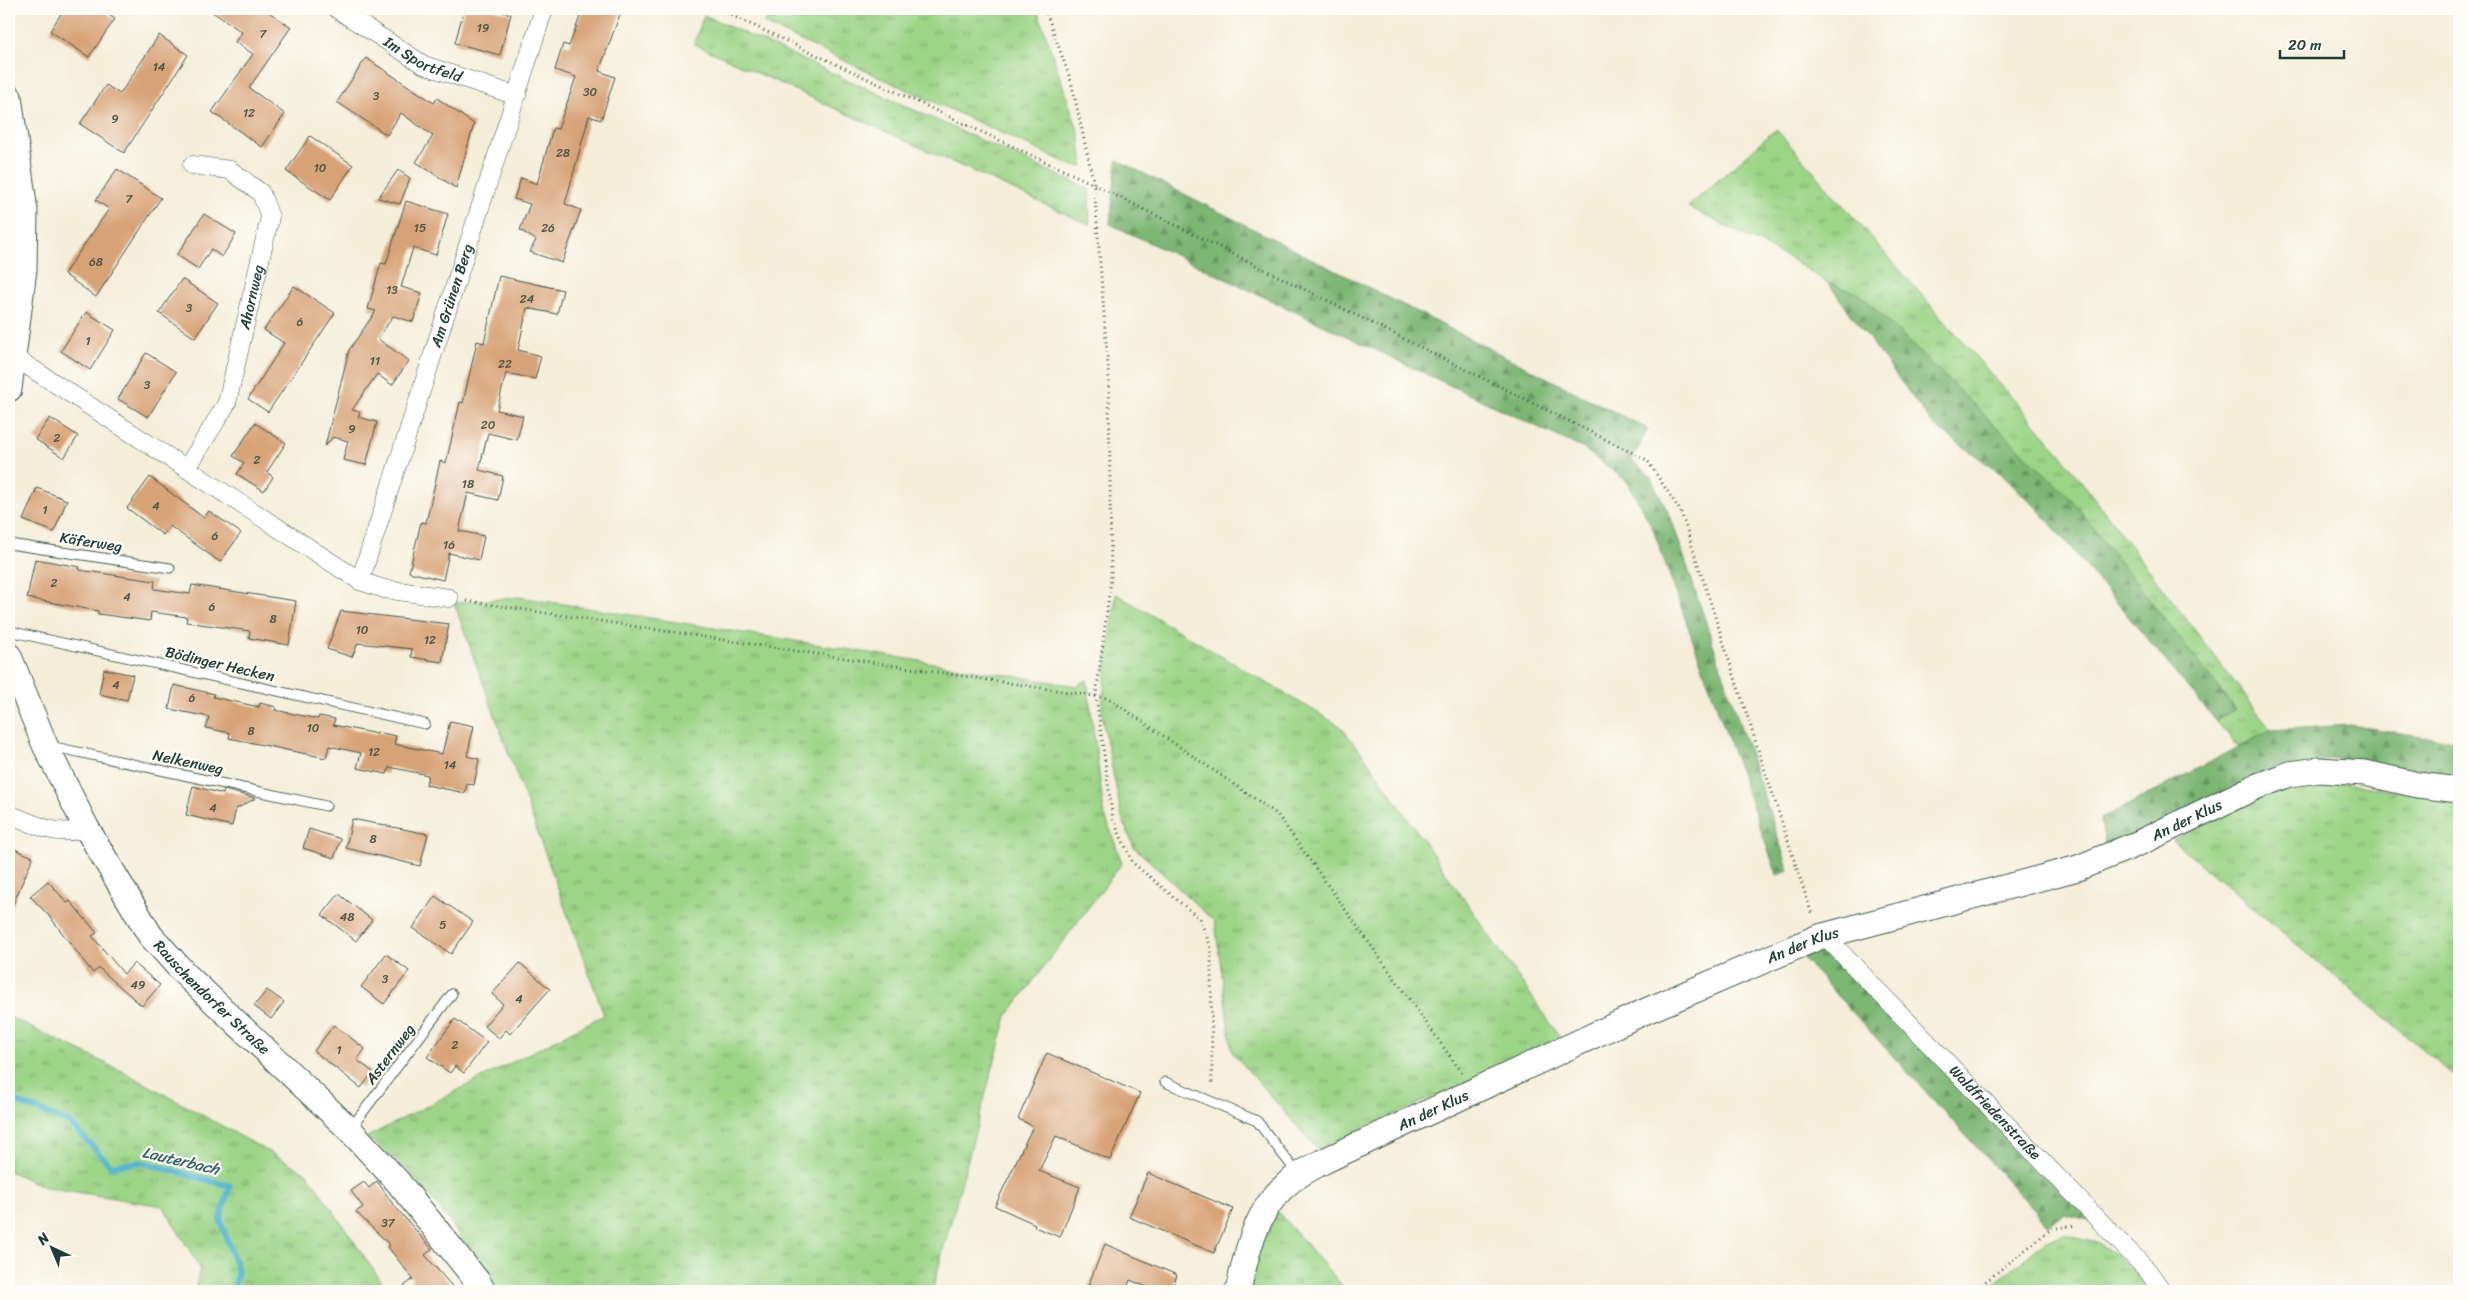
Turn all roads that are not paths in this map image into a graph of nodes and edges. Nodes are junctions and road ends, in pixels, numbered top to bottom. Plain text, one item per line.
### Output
1 (337, 9) edge
2 (544, 9) edge
3 (517, 96) junction
4 (9, 97) edge
5 (192, 165) dead end
6 (16, 265) edge
7 (14, 357) junction
8 (9, 389) edge
9 (186, 468) junction
10 (9, 544) edge
11 (170, 568) dead end
12 (360, 581) junction
13 (449, 598) road end
14 (9, 631) edge
15 (9, 656) edge
16 (425, 724) dead end
17 (45, 745) junction
18 (2459, 790) edge
19 (326, 806) dead end
20 (9, 814) edge
21 (86, 827) junction
22 (1822, 937) junction
23 (452, 994) dead end
24 (1165, 1082) dead end
25 (350, 1130) junction
26 (1299, 1175) junction
27 (482, 1291) edge
28 (1238, 1291) edge
29 (2162, 1291) edge

1 - 3 street, Im Sportfeld
2 - 3 street, Am Grünen Berg
3 - 12 street, Am Grünen Berg
4 - 6 street
5 - 9 street, Ahornweg
6 - 7 street
7 - 8 street
7 - 9 street
9 - 12 street
10 - 11 lane, Käferweg
12 - 13 street
14 - 16 lane, Bödinger Hecken
15 - 17 street, Rauschendorfer Straße
17 - 19 lane, Nelkenweg
17 - 21 street, Rauschendorfer Straße
18 - 22 street, An der Klus
20 - 21 street
21 - 25 street, Rauschendorfer Straße
22 - 26 street, An der Klus
22 - 29 street, Waldfriedenstraße
23 - 25 lane, Asternweg
24 - 26 lane
25 - 27 street, Rauschendorfer Straße
26 - 28 street, An der Klus

